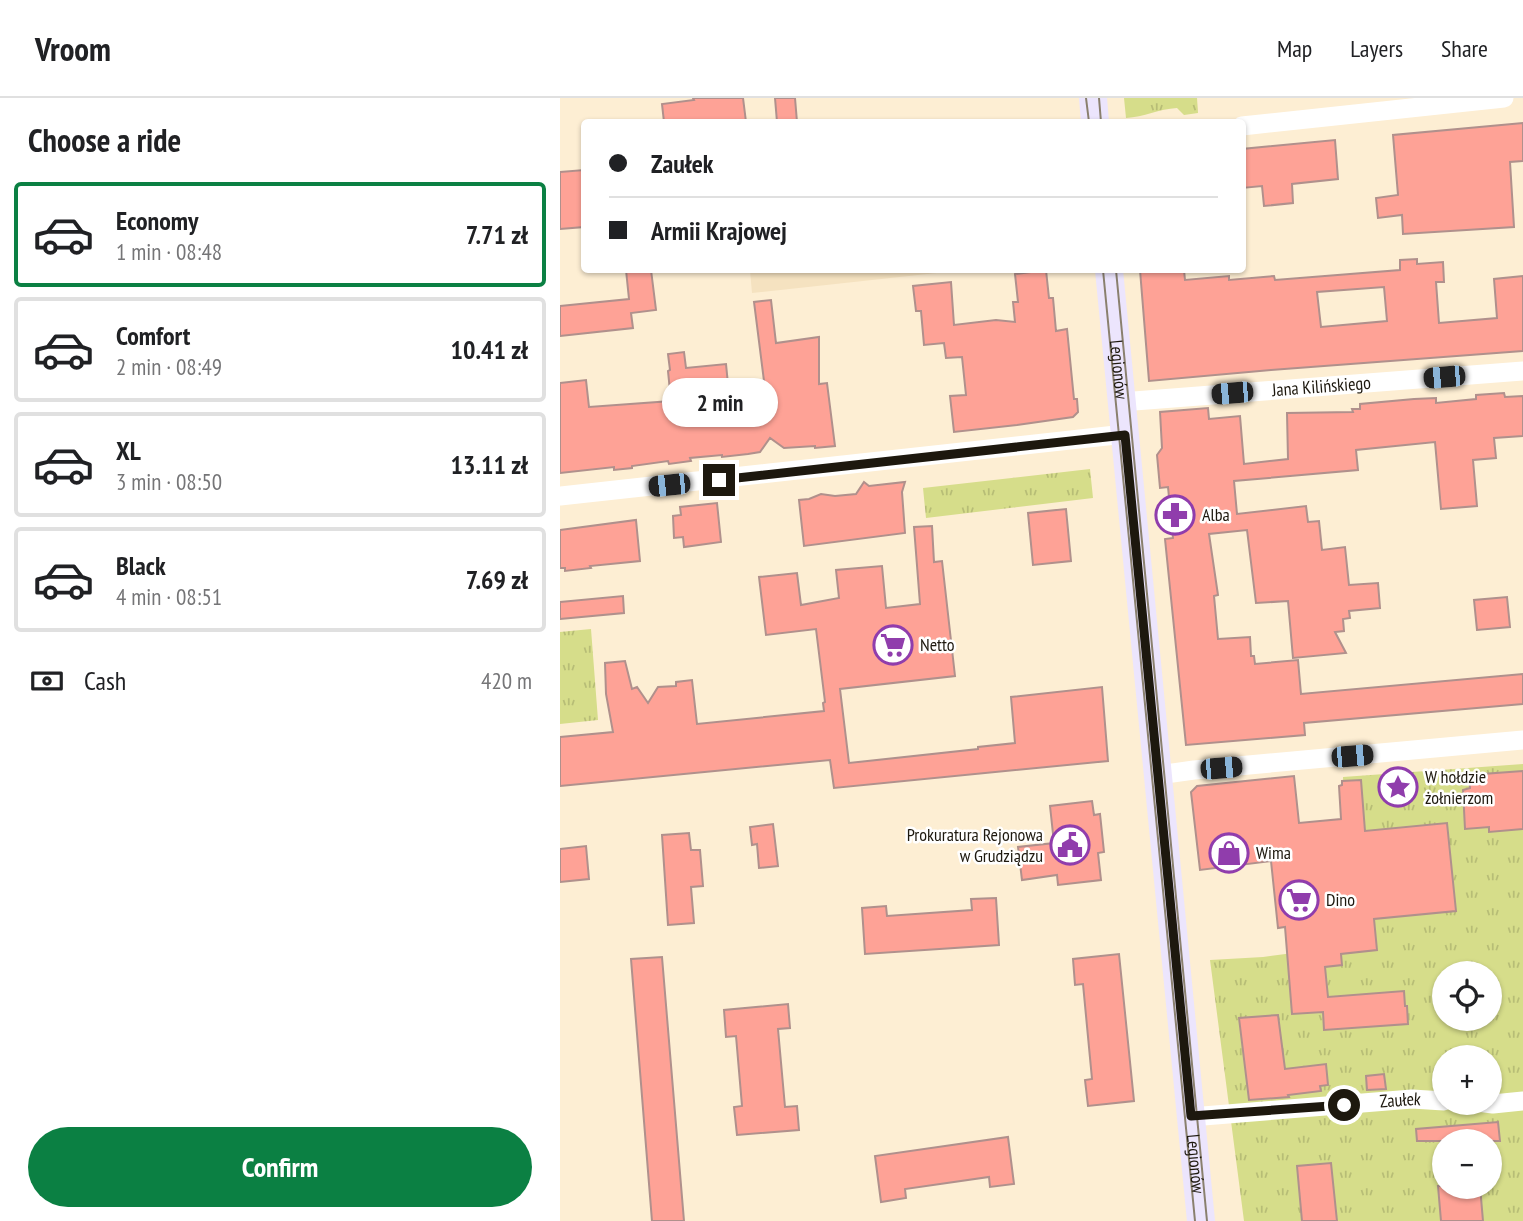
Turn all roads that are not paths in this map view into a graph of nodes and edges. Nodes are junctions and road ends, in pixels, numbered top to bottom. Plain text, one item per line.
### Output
1 (1093, 98) edge
2 (1504, 98) edge
3 (1095, 119) edge
4 (1246, 126) edge
5 (1109, 273) edge
6 (1523, 370) edge
7 (1121, 402) junction
8 (1125, 435) junction
9 (560, 496) edge
10 (1523, 740) edge
11 (1158, 775) junction
12 (1432, 1101) edge
13 (1523, 1101) edge
14 (1502, 1103) edge
15 (1191, 1116) junction
16 (1201, 1221) edge

1 - 3 street
2 - 4 street
5 - 7 street, Legionów
6 - 7 street, Jana Kilińskiego
7 - 8 street, Legionów
8 - 9 street
8 - 11 street, Legionów
10 - 11 street
11 - 15 street, Legionów
12 - 15 street, Zaułek
13 - 14 street
15 - 16 street, Legionów

